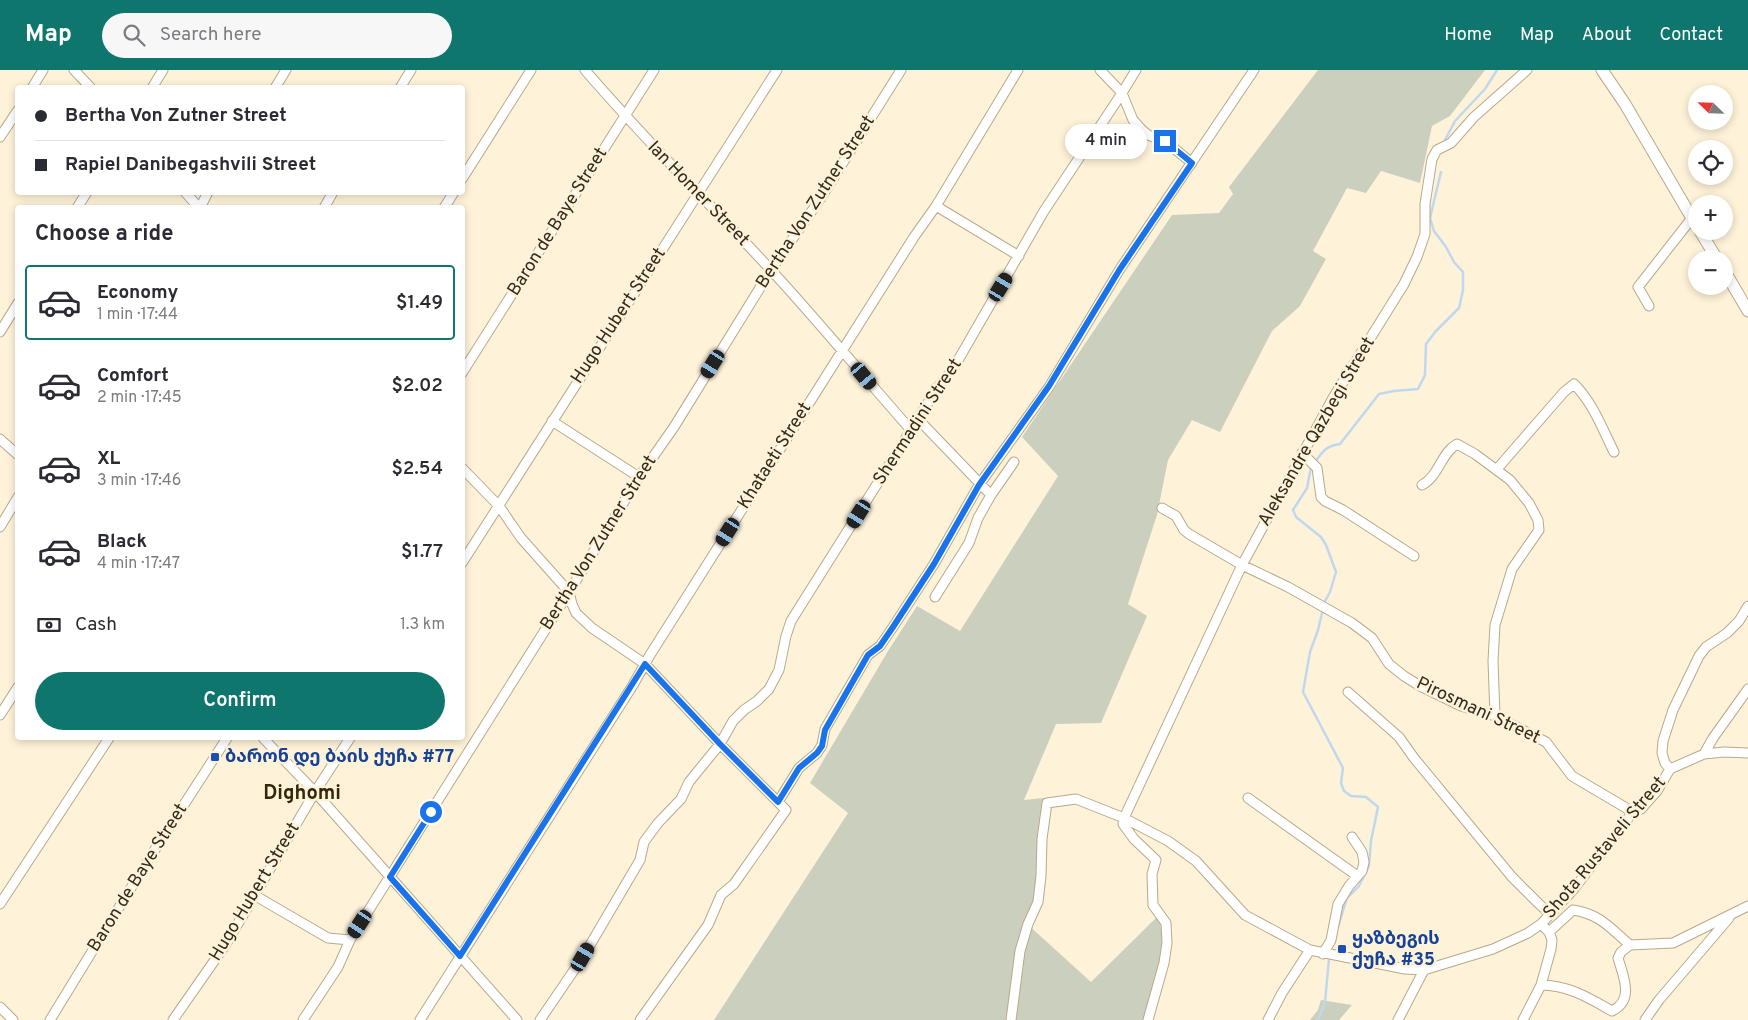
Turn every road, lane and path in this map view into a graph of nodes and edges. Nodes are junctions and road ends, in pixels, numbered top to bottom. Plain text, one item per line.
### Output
1 (43, 70) edge
2 (74, 70) edge
3 (162, 70) edge
4 (286, 70) edge
5 (411, 70) edge
6 (531, 70) edge
7 (584, 70) edge
8 (654, 70) edge
9 (777, 70) edge
10 (901, 70) edge
11 (1018, 70) edge
12 (1100, 70) edge
13 (1136, 70) edge
14 (1254, 70) edge
15 (1526, 70) edge
16 (1602, 70) edge
17 (34, 85) edge
18 (87, 85) edge
19 (154, 85) edge
20 (277, 85) edge
21 (402, 85) edge
22 (1122, 93) junction
23 (15, 114) edge
24 (625, 117) junction
25 (0, 137) edge
26 (1192, 163) junction
27 (465, 174) edge
28 (698, 194) junction
29 (188, 195) edge
30 (197, 205) edge
31 (936, 206) junction
32 (1688, 212) edge
33 (1688, 229) edge
34 (1019, 256) junction
35 (771, 270) junction
36 (1733, 285) edge
37 (1648, 306) dead end
38 (15, 309) edge
39 (1748, 311) edge
40 (0, 332) edge
41 (843, 351) junction
42 (465, 368) edge
43 (918, 419) junction
44 (552, 421) junction
45 (911, 430) junction
46 (0, 439) edge
47 (15, 452) edge
48 (1614, 452) dead end
49 (1304, 455) junction
50 (1014, 462) dead end
51 (1498, 469) junction
52 (465, 471) edge
53 (638, 477) junction
54 (979, 485) junction
55 (1422, 485) dead end
56 (991, 495) junction
57 (15, 502) edge
58 (499, 506) junction
59 (1162, 508) dead end
60 (0, 527) edge
61 (1414, 556) dead end
62 (465, 558) edge
63 (1242, 565) junction
64 (569, 592) junction
65 (934, 597) dead end
66 (1748, 606) edge
67 (645, 664) junction
68 (1748, 689) edge
69 (15, 692) edge
70 (1348, 692) dead end
71 (0, 715) edge
72 (1495, 716) junction
73 (108, 740) edge
74 (226, 740) edge
75 (265, 740) edge
76 (349, 740) edge
77 (720, 744) junction
78 (1748, 753) edge
79 (1704, 754) junction
80 (1670, 769) junction
81 (315, 792) junction
82 (1248, 798) dead end
83 (778, 802) junction
84 (1633, 812) junction
85 (1124, 818) junction
86 (1352, 837) dead end
87 (1356, 875) junction
88 (390, 877) junction
89 (254, 895) junction
90 (0, 904) edge
91 (1748, 906) edge
92 (1550, 914) junction
93 (1734, 914) junction
94 (1541, 924) junction
95 (1549, 932) junction
96 (350, 940) junction
97 (1630, 945) junction
98 (1310, 950) junction
99 (1323, 954) junction
100 (460, 956) junction
101 (1424, 970) junction
102 (1541, 985) junction
103 (0, 1007) edge
104 (12, 1020) edge
105 (50, 1020) edge
106 (173, 1020) edge
107 (303, 1020) edge
108 (420, 1020) edge
109 (517, 1020) edge
110 (540, 1020) edge
111 (640, 1020) edge
112 (1011, 1020) edge
113 (1148, 1020) edge
114 (1268, 1020) edge
115 (1398, 1020) edge
116 (1524, 1020) edge
117 (1645, 1020) edge

1 - 17 street
2 - 18 street
3 - 19 street
4 - 20 street
5 - 21 street
6 - 27 street
7 - 24 street, Ian Homer Street
8 - 24 street, Baron de Baye Street
9 - 28 street, Hugo Hubert Street
10 - 35 street, Bertha Von Zutner Street
11 - 31 street, Khataeti Street
12 - 22 street
13 - 22 street, Shermadini Street
14 - 26 street
15 - 49 street, Aleksandre Qazbegi Street
16 - 32 street
22 - 26 street
22 - 34 street, Shermadini Street
23 - 25 street
24 - 28 street, Ian Homer Street
24 - 42 street, Baron de Baye Street
26 - 54 street
28 - 35 street, Ian Homer Street
28 - 44 street, Hugo Hubert Street
29 - 30 street
31 - 34 street
31 - 41 street, Khataeti Street
33 - 37 street
34 - 43 street, Shermadini Street
35 - 41 street, Ian Homer Street
35 - 53 street, Bertha Von Zutner Street
36 - 39 street
38 - 40 street
41 - 45 street, Ian Homer Street
41 - 67 street, Khataeti Street
43 - 45 street, Shermadini Street
43 - 54 street
44 - 53 street
44 - 58 street, Hugo Hubert Street
45 - 77 street, Shermadini Street
46 - 47 street
48 - 51 street
49 - 61 street
49 - 63 street, Aleksandre Qazbegi Street
50 - 56 street
51 - 55 street
51 - 72 street
52 - 58 street
53 - 64 street, Bertha Von Zutner Street
54 - 56 street
54 - 83 street
56 - 65 street
57 - 60 street
58 - 62 street, Hugo Hubert Street
58 - 64 street
59 - 63 street, Pirosmani Street
63 - 72 street, Pirosmani Street
63 - 85 street, Aleksandre Qazbegi Street
64 - 67 street
64 - 88 street, Bertha Von Zutner Street
66 - 80 street
67 - 77 street
67 - 100 street, Khataeti Street
68 - 79 street
69 - 71 street
70 - 92 street
72 - 84 street, Pirosmani Street
73 - 90 street
74 - 105 street, Baron de Baye Street
75 - 81 street
76 - 81 street, Hugo Hubert Street
77 - 83 street
77 - 110 street, Shermadini Street
78 - 79 street, Shota Rustaveli Street
79 - 80 street, Shota Rustaveli Street
80 - 84 street, Shota Rustaveli Street
81 - 88 street
81 - 89 street, Hugo Hubert Street
82 - 87 street
83 - 111 street
84 - 92 street, Shota Rustaveli Street
85 - 98 street, Shota Rustaveli Street
85 - 112 street, Shota Rustaveli Street
85 - 113 street
86 - 87 street
87 - 99 street
88 - 96 street, Bertha Von Zutner Street
88 - 100 street
89 - 96 street
89 - 106 street, Hugo Hubert Street
91 - 93 street
92 - 94 street, Shota Rustaveli Street
93 - 97 street
93 - 117 street
94 - 95 street
94 - 101 street, Shota Rustaveli Street
95 - 97 street
95 - 102 street
96 - 107 street, Bertha Von Zutner Street
97 - 102 street
98 - 99 street, Shota Rustaveli Street
98 - 114 street
99 - 101 street, Shota Rustaveli Street
100 - 108 street, Khataeti Street
100 - 109 street
101 - 115 street
102 - 116 street
103 - 104 street

